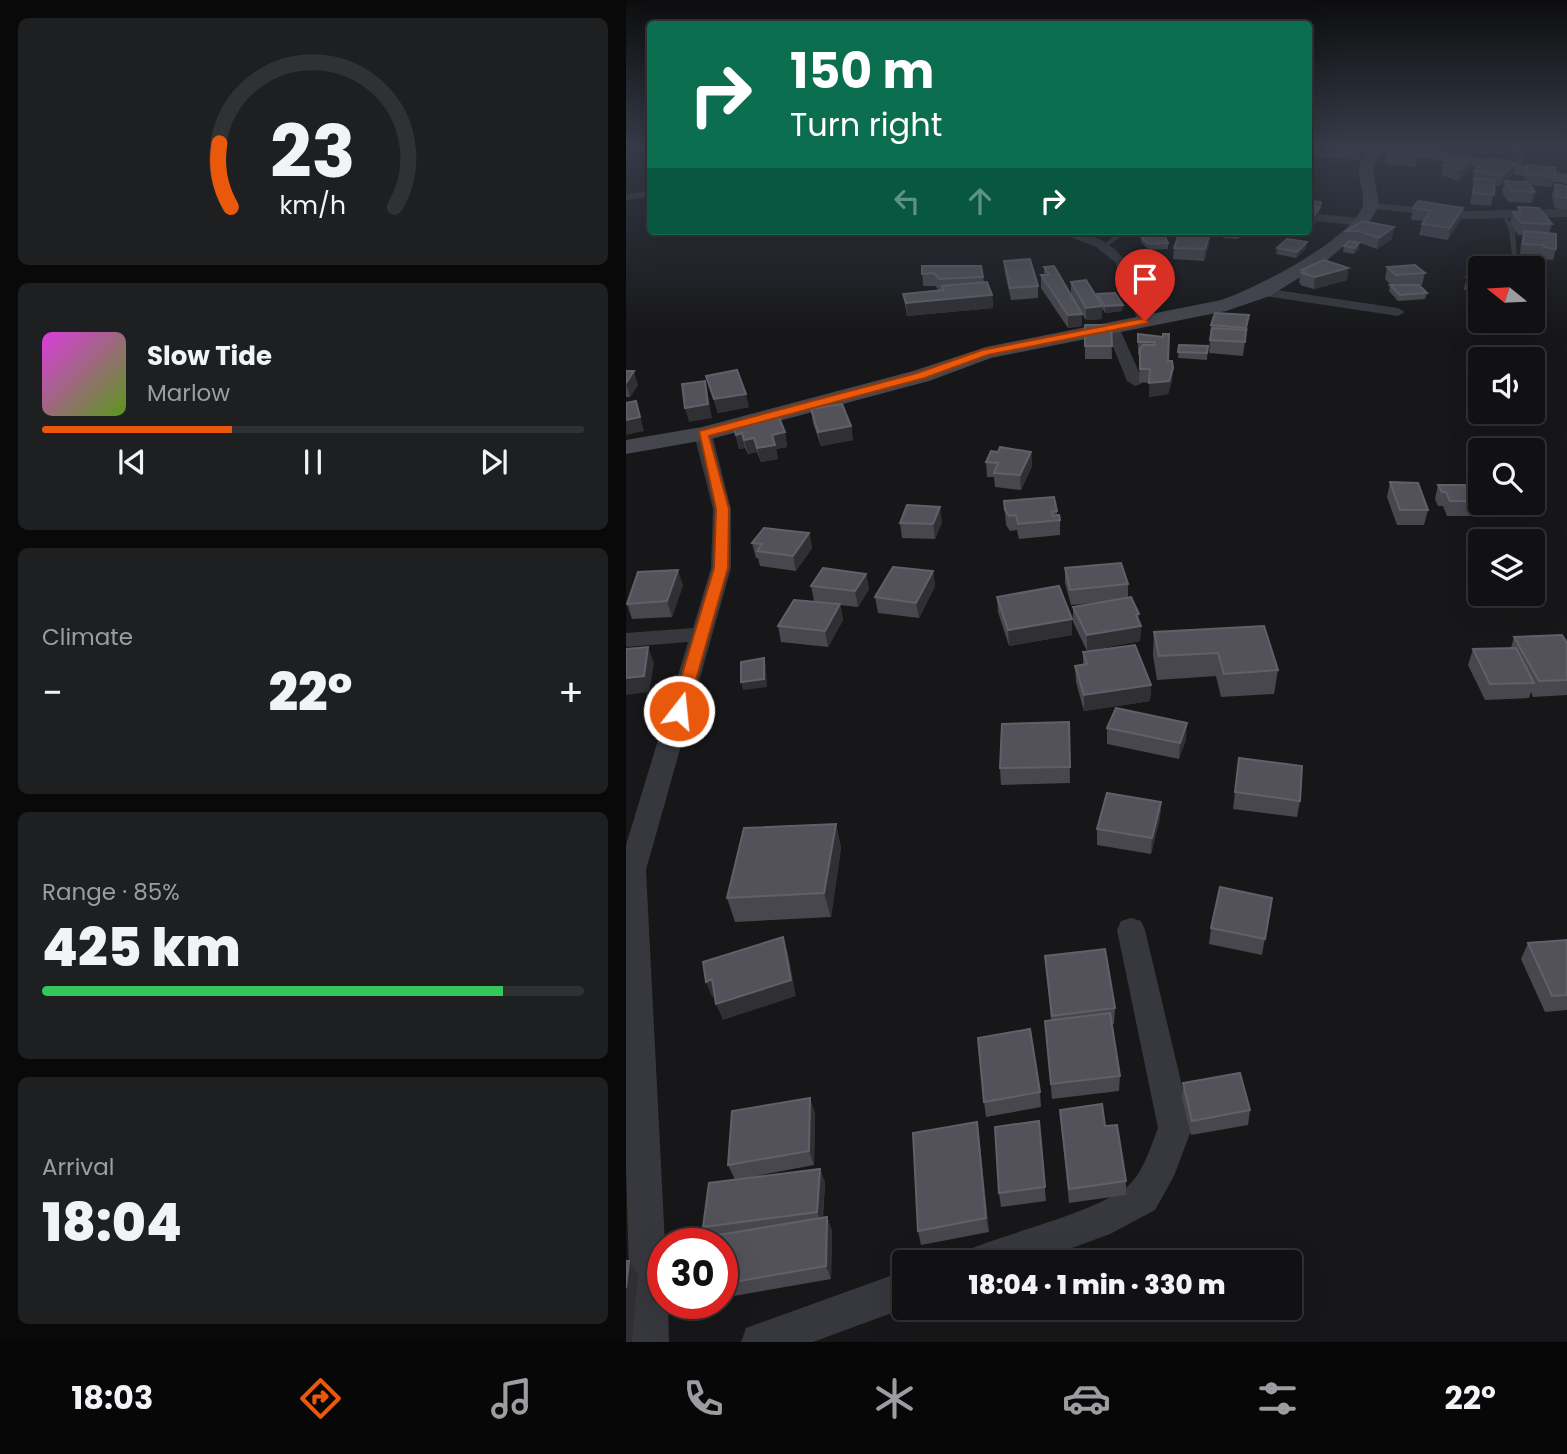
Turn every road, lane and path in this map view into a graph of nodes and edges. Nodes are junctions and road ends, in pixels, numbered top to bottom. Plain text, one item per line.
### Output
1 (1366, 208) edge
2 (1566, 213) edge
3 (1366, 214) junction
4 (1312, 216) edge
5 (1504, 216) junction
6 (1074, 235) edge
7 (1120, 235) edge
8 (1106, 245) junction
9 (1515, 255) dead end
10 (1263, 292) junction
11 (1398, 312) dead end
12 (1145, 321) junction
13 (1112, 327) junction
14 (1135, 381) dead end
15 (703, 434) junction
16 (626, 447) edge
17 (702, 634) junction
18 (626, 640) edge
19 (1131, 930) dead end
20 (1016, 1250) edge
21 (892, 1294) edge
22 (650, 1342) edge
23 (760, 1342) edge

1 - 3 main road
2 - 5 street
3 - 4 street
3 - 5 street
3 - 10 main road
5 - 9 lane
6 - 8 street
7 - 8 lane
8 - 12 street
10 - 11 street
10 - 12 main road
12 - 13 main road
13 - 14 street
13 - 15 main road
15 - 16 main road
15 - 17 street
17 - 18 street
17 - 22 street
19 - 20 street
21 - 23 street

